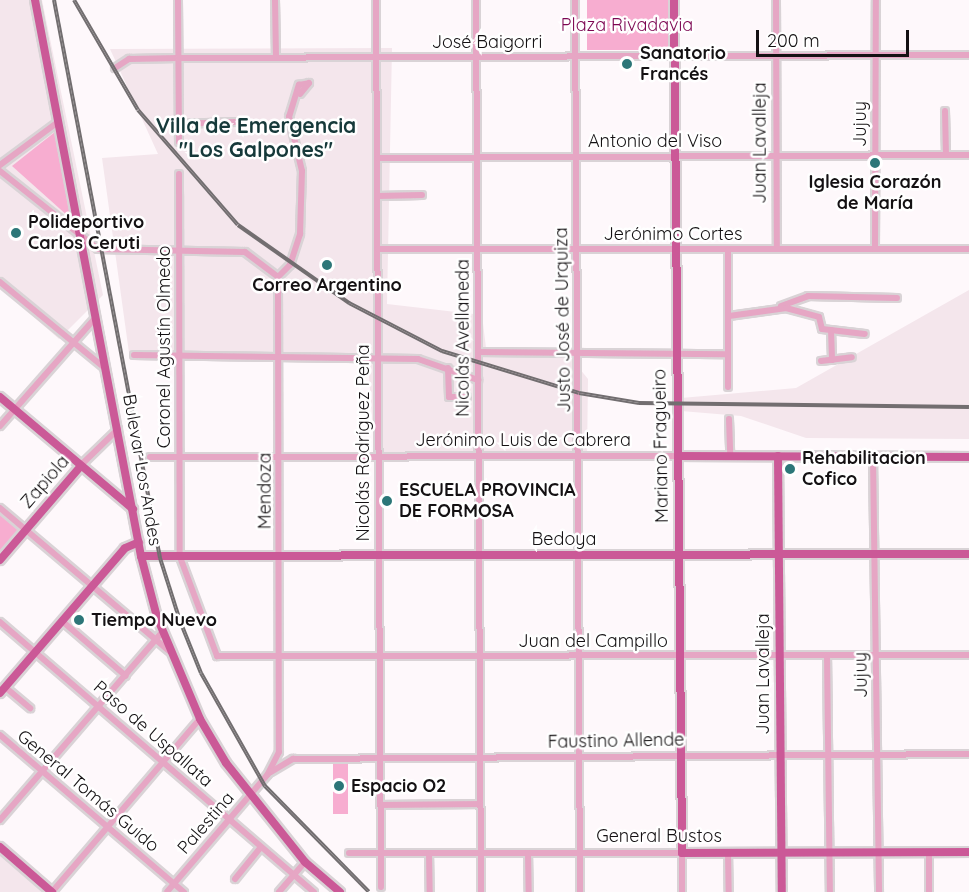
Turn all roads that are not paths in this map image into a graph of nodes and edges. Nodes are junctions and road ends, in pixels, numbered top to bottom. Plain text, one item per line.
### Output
1 (35, 0) edge
2 (178, 0) edge
3 (275, 0) edge
4 (376, 0) edge
5 (476, 0) edge
6 (575, 0) edge
7 (674, 0) edge
8 (776, 0) edge
9 (876, 0) edge
10 (876, 55) junction
11 (969, 55) edge
12 (576, 56) junction
13 (674, 56) junction
14 (776, 56) junction
15 (377, 57) junction
16 (476, 57) junction
17 (178, 58) junction
18 (276, 58) junction
19 (115, 68) dead end
20 (300, 94) dead end
21 (945, 111) dead end
22 (58, 122) junction
23 (235, 122) dead end
24 (178, 124) junction
25 (179, 142) dead end
26 (875, 155) junction
27 (946, 155) junction
28 (969, 155) edge
29 (675, 156) junction
30 (776, 156) junction
31 (477, 157) junction
32 (576, 157) junction
33 (378, 158) junction
34 (0, 165) edge
35 (0, 171) edge
36 (179, 174) dead end
37 (422, 195) dead end
38 (378, 196) junction
39 (81, 240) junction
40 (378, 249) junction
41 (477, 249) junction
42 (577, 249) junction
43 (676, 249) junction
44 (777, 249) junction
45 (875, 249) junction
46 (969, 249) edge
47 (728, 250) junction
48 (179, 251) junction
49 (278, 277) junction
50 (0, 282) edge
51 (897, 298) dead end
52 (778, 308) junction
53 (97, 316) junction
54 (729, 316) junction
55 (831, 330) junction
56 (865, 334) dead end
57 (71, 343) junction
58 (478, 352) junction
59 (676, 354) junction
60 (728, 354) junction
61 (134, 355) dead end
62 (179, 355) junction
63 (279, 355) junction
64 (578, 355) junction
65 (852, 357) dead end
66 (380, 358) junction
67 (832, 360) junction
68 (821, 362) dead end
69 (448, 368) junction
70 (107, 369) junction
71 (478, 380) junction
72 (728, 387) dead end
73 (0, 397) edge
74 (467, 397) dead end
75 (14, 410) junction
76 (729, 419) dead end
77 (0, 426) edge
78 (118, 429) junction
79 (280, 456) junction
80 (479, 456) junction
81 (678, 456) junction
82 (730, 456) junction
83 (778, 456) junction
84 (150, 457) dead end
85 (379, 457) junction
86 (873, 457) junction
87 (969, 457) edge
88 (178, 458) junction
89 (580, 458) junction
90 (80, 467) junction
91 (0, 508) edge
92 (133, 509) junction
93 (26, 529) junction
94 (139, 542) junction
95 (875, 554) junction
96 (969, 554) edge
97 (280, 555) junction
98 (378, 555) junction
99 (479, 555) junction
100 (580, 555) junction
101 (679, 555) junction
102 (779, 555) junction
103 (141, 556) junction
104 (180, 557) junction
105 (160, 558) junction
106 (0, 560) edge
107 (143, 566) junction
108 (90, 586) junction
109 (62, 621) junction
110 (0, 622) edge
111 (162, 632) junction
112 (155, 642) junction
113 (169, 651) junction
114 (35, 652) junction
115 (780, 655) junction
116 (827, 655) junction
117 (876, 655) junction
118 (969, 655) edge
119 (217, 656) joint
120 (480, 656) junction
121 (580, 656) junction
122 (681, 656) junction
123 (280, 657) junction
124 (377, 657) junction
125 (126, 676) junction
126 (2, 690) edge
127 (30, 708) dead end
128 (98, 708) junction
129 (200, 720) junction
130 (0, 735) edge
131 (280, 741) junction
132 (779, 754) junction
133 (829, 754) junction
134 (969, 754) edge
135 (680, 755) junction
136 (579, 756) junction
137 (380, 758) junction
138 (480, 758) junction
139 (878, 758) junction
140 (293, 759) junction
141 (163, 763) junction
142 (44, 772) junction
143 (268, 774) junction
144 (250, 795) junction
145 (480, 804) junction
146 (381, 805) junction
147 (229, 819) junction
148 (0, 820) edge
149 (108, 827) junction
150 (0, 847) edge
151 (261, 847) junction
152 (878, 852) junction
153 (929, 852) junction
154 (969, 852) edge
155 (429, 853) junction
156 (480, 853) junction
157 (528, 853) junction
158 (580, 853) junction
159 (682, 853) junction
160 (728, 853) junction
161 (778, 853) junction
162 (829, 853) junction
163 (349, 854) dead end
164 (381, 854) junction
165 (305, 862) junction
166 (294, 874) junction
167 (235, 879) dead end
168 (174, 884) junction
169 (381, 887) dead end
170 (52, 892) edge
171 (167, 892) edge
172 (184, 892) edge
173 (279, 892) edge
174 (314, 892) edge
175 (340, 892) edge
176 (430, 892) edge
177 (481, 892) edge
178 (529, 892) edge
179 (580, 892) edge
180 (682, 892) edge
181 (729, 892) edge
182 (782, 892) edge
183 (830, 892) edge
184 (879, 892) edge
185 (929, 892) edge

1 - 22 main road, Bulevar Los Andes
2 - 17 street
3 - 18 street
4 - 15 street, Nicolás Rodríguez Peña
5 - 16 street, Nicolás Avellaneda
6 - 12 street, Justo José de Urquiza
7 - 13 main road, Mariano Fragueiro
8 - 14 street, Juan Lavalleja
9 - 10 street, Jujuy
10 - 11 street, José Baigorri
10 - 14 street, José Baigorri
10 - 26 street, Jujuy
12 - 13 street, José Baigorri
12 - 16 street, José Baigorri
12 - 32 street, Justo José de Urquiza
13 - 14 street, José Baigorri
13 - 29 main road, Mariano Fragueiro
14 - 30 street, Juan Lavalleja
15 - 16 street, José Baigorri
15 - 18 street, José Baigorri
15 - 33 street, Nicolás Rodríguez Peña
16 - 31 street, Nicolás Avellaneda
17 - 18 street, José Baigorri
17 - 19 street, José Baigorri
17 - 24 street
20 - 49 street
21 - 27 street
22 - 34 street
22 - 39 main road, Bulevar Los Andes
23 - 24 street
24 - 25 street
26 - 27 street, Antonio del Viso
26 - 30 street, Antonio del Viso
26 - 45 street, Jujuy
27 - 28 street, Antonio del Viso
29 - 30 street, Antonio del Viso
29 - 32 street, Antonio del Viso
29 - 43 main road, Mariano Fragueiro
30 - 44 street, Juan Lavalleja
31 - 32 street, Antonio del Viso
31 - 33 street, Antonio del Viso
31 - 41 street, Nicolás Avellaneda
32 - 42 street, Justo José de Urquiza
33 - 38 street, Nicolás Rodríguez Peña
35 - 39 street
36 - 48 street, Coronel Agustín Olmedo
37 - 38 street
38 - 40 street, Nicolás Rodríguez Peña
39 - 48 street
39 - 53 main road, Bulevar Los Andes
40 - 41 street, Jerónimo Cortes
40 - 66 street, Nicolás Rodríguez Peña
41 - 42 street, Jerónimo Cortes
41 - 58 street, Nicolás Avellaneda
42 - 43 street, Jerónimo Cortes
42 - 64 street, Justo José de Urquiza
43 - 47 street, Jerónimo Cortes
43 - 59 main road, Mariano Fragueiro
44 - 45 street, Jerónimo Cortes
44 - 47 street, Jerónimo Cortes
45 - 46 street, Jerónimo Cortes
47 - 54 street
48 - 49 street
48 - 62 street, Coronel Agustín Olmedo
49 - 63 street, Mendoza
50 - 57 street
51 - 52 street
52 - 54 street
52 - 55 street
53 - 57 street
53 - 70 main road, Bulevar Los Andes
54 - 60 street
55 - 56 street
55 - 67 street
57 - 70 street
57 - 75 street
58 - 64 street
58 - 71 street, Nicolás Avellaneda
59 - 60 street
59 - 64 street
59 - 81 main road, Mariano Fragueiro
60 - 72 street
61 - 62 street
62 - 63 street
62 - 88 street, Coronel Agustín Olmedo
63 - 66 street
63 - 79 street, Mendoza
64 - 89 street, Justo José de Urquiza
65 - 67 street
66 - 69 street
66 - 85 street, Nicolás Rodríguez Peña
67 - 68 street
69 - 71 street
69 - 74 street
70 - 78 main road, Bulevar Los Andes
71 - 80 street, Nicolás Avellaneda
73 - 75 main road
75 - 77 street
75 - 90 main road
76 - 82 street
78 - 90 street, Zapiola
78 - 92 main road, Bulevar Los Andes
79 - 85 street, Jerónimo Luis de Cabrera
79 - 88 street, Jerónimo Luis de Cabrera
79 - 97 street, Mendoza
80 - 85 street, Jerónimo Luis de Cabrera
80 - 89 street, Jerónimo Luis de Cabrera
80 - 99 street, Nicolás Avellaneda
81 - 82 main road, Jerónimo Luis de Cabrera
81 - 89 street, Jerónimo Luis de Cabrera
81 - 101 main road, Mariano Fragueiro
82 - 83 main road, Jerónimo Luis de Cabrera
83 - 86 main road, Jerónimo Luis de Cabrera
83 - 102 main road, Juan Lavalleja
84 - 88 street, Jerónimo Luis de Cabrera
85 - 98 street, Nicolás Rodríguez Peña
86 - 87 main road, Jerónimo Luis de Cabrera
86 - 95 street, Jujuy
88 - 104 street, Coronel Agustín Olmedo
89 - 100 street, Justo José de Urquiza
90 - 92 main road
90 - 93 main road, Zapiola
91 - 93 street
92 - 94 main road, Bulevar Los Andes
93 - 106 main road, Zapiola
93 - 108 street
94 - 103 main road, Bulevar Los Andes
94 - 108 main road
95 - 96 main road, Bedoya
95 - 102 main road, Bedoya
95 - 117 street, Jujuy
97 - 98 main road, Bedoya
97 - 104 main road, Bedoya
97 - 123 street, Mendoza
98 - 99 main road, Bedoya
98 - 124 street, Nicolás Rodríguez Peña
99 - 100 main road, Bedoya
99 - 120 street, Nicolás Avellaneda
100 - 101 main road, Bedoya
100 - 121 street, Justo José de Urquiza
101 - 102 main road, Bedoya
101 - 122 main road, Mariano Fragueiro
102 - 115 main road, Juan Lavalleja
103 - 105 main road, Bedoya
103 - 107 main road, Bulevar Los Andes
104 - 105 main road, Bedoya
104 - 119 street, Coronel Agustín Olmedo
105 - 107 main road, Bedoya
107 - 111 main road, Bulevar Los Andes
108 - 109 main road
108 - 112 street
109 - 114 main road
109 - 125 street
110 - 114 street, Paso de Uspallata
111 - 112 street
111 - 113 main road, Bulevar Los Andes
112 - 113 street
112 - 125 street
113 - 129 main road, Bulevar Los Andes
114 - 126 main road
114 - 128 street, Paso de Uspallata
115 - 116 street, Juan del Campillo
115 - 122 street, Juan del Campillo
115 - 132 main road, Juan Lavalleja
116 - 117 street, Juan del Campillo
116 - 133 street
117 - 118 street, Juan del Campillo
117 - 139 street, Jujuy
119 - 123 street, Juan del Campillo
120 - 121 street, Juan del Campillo
120 - 124 street, Juan del Campillo
120 - 138 street, Nicolás Avellaneda
121 - 122 street, Juan del Campillo
121 - 136 street, Justo José de Urquiza
122 - 135 main road, Mariano Fragueiro
123 - 124 street, Juan del Campillo
123 - 131 street, Mendoza
124 - 137 street, Nicolás Rodríguez Peña
125 - 128 street
126 - 127 street
128 - 141 street, Paso de Uspallata
128 - 142 street
129 - 141 street
129 - 144 main road, Bulevar Los Andes
130 - 142 street, General Tomás Guido
131 - 140 street
131 - 143 street, Mendoza
132 - 133 street, Faustino Allende
132 - 135 street, Faustino Allende
132 - 161 main road, Juan Lavalleja
133 - 139 street, Faustino Allende
133 - 162 street
134 - 139 street, Faustino Allende
135 - 136 street, Faustino Allende
135 - 159 main road, Mariano Fragueiro
136 - 138 street, Faustino Allende
136 - 158 street, Justo José de Urquiza
137 - 138 street, Faustino Allende
137 - 140 street, Faustino Allende
137 - 146 street, Nicolás Rodríguez Peña
138 - 145 street, Nicolás Avellaneda
139 - 152 street, Jujuy
140 - 143 street
141 - 147 street, Paso de Uspallata
141 - 149 street
142 - 148 street
142 - 149 street, General Tomás Guido
143 - 144 street, Palestina
144 - 147 street, Palestina
144 - 165 main road, Bulevar Los Andes
145 - 146 street
145 - 156 street, Nicolás Avellaneda
146 - 164 street, Nicolás Rodríguez Peña
147 - 151 street, Paso de Uspallata
147 - 168 street, Palestina
149 - 168 street, General Tomás Guido
149 - 170 street
150 - 170 main road
151 - 166 street, Paso de Uspallata
151 - 167 street
152 - 153 main road, General Bustos
152 - 162 main road, General Bustos
152 - 184 street, Jujuy
153 - 154 main road, General Bustos
153 - 185 street
155 - 156 street, General Bustos
155 - 164 street, General Bustos
155 - 176 street
156 - 157 street, General Bustos
156 - 177 street, Nicolás Avellaneda
157 - 158 street, General Bustos
157 - 178 street
158 - 159 street, General Bustos
158 - 179 street, Justo José de Urquiza
159 - 160 main road, General Bustos
159 - 180 street, Mariano Fragueiro
160 - 161 main road, General Bustos
160 - 181 street
161 - 162 main road, General Bustos
161 - 182 main road, Juan Lavalleja
162 - 183 street
163 - 164 street, General Bustos
164 - 169 street, Nicolás Rodríguez Peña
165 - 166 street
165 - 175 main road, Bulevar Los Andes
166 - 173 street
166 - 174 street, Paso de Uspallata
168 - 171 street, Palestina
168 - 172 street, General Tomás Guido

